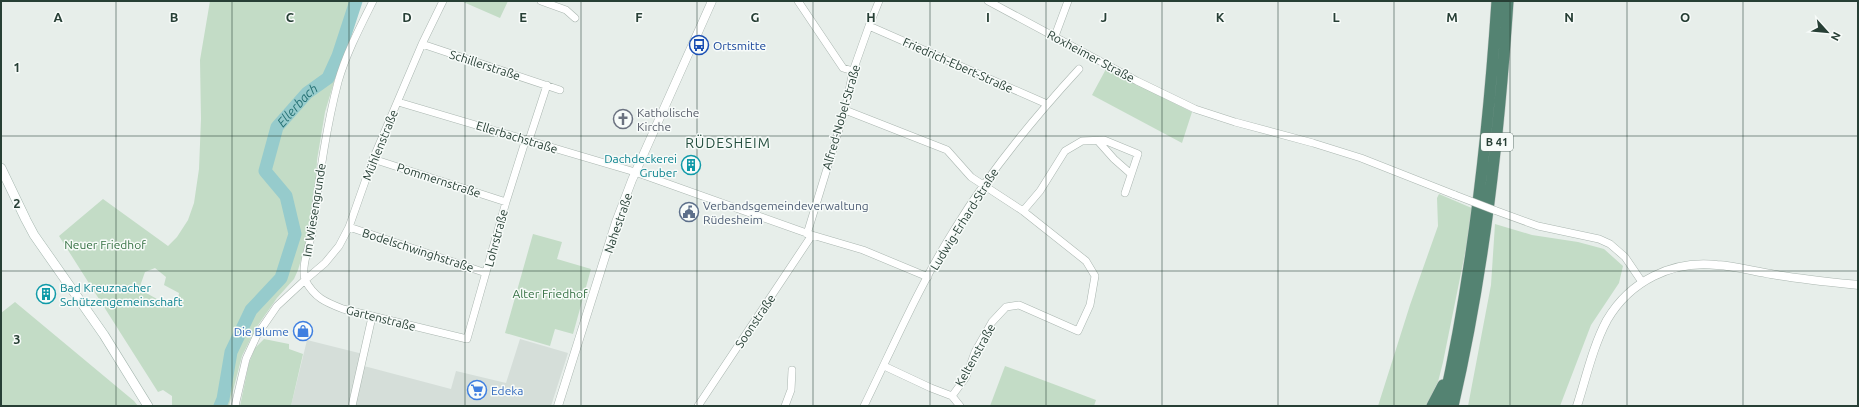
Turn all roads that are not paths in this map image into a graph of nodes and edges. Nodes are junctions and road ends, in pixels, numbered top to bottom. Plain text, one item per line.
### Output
1 (373, 1) edge
2 (444, 1) edge
3 (541, 1) edge
4 (712, 1) edge
5 (798, 1) edge
6 (879, 1) edge
7 (988, 1) edge
8 (1068, 1) edge
9 (1497, 1) edge
10 (1508, 1) edge
11 (575, 18) dead end
12 (869, 26) junction
13 (1055, 36) junction
14 (422, 44) junction
15 (1079, 70) dead end
16 (853, 71) junction
17 (547, 85) junction
18 (560, 90) dead end
19 (398, 102) junction
20 (1047, 104) junction
21 (845, 110) junction
22 (529, 140) junction
23 (1098, 141) junction
24 (372, 159) junction
25 (1, 168) edge
26 (635, 172) junction
27 (1131, 174) junction
28 (983, 185) junction
29 (1125, 193) dead end
30 (506, 202) junction
31 (1023, 211) junction
32 (349, 227) junction
33 (810, 235) junction
34 (486, 273) junction
35 (928, 277) junction
36 (305, 280) junction
37 (1642, 282) junction
38 (1858, 285) edge
39 (372, 318) junction
40 (467, 339) joint
41 (884, 366) junction
42 (1452, 366) junction
43 (792, 370) dead end
44 (1456, 393) junction
45 (952, 396) junction
46 (148, 406) edge
47 (235, 406) edge
48 (352, 406) edge
49 (558, 406) edge
50 (698, 406) edge
51 (785, 406) edge
52 (864, 406) edge
53 (960, 406) edge
54 (1432, 406) edge
55 (1443, 406) edge
56 (1453, 406) edge
57 (1457, 406) edge
58 (1577, 406) edge

1 - 36 street, Im Wiesengrunde
2 - 14 street, Mühlenstraße
3 - 11 street
4 - 26 street, Nahestraße
5 - 16 street
6 - 12 street, Alfred-Nobel-Straße
7 - 13 street, Roxheimer Straße
8 - 13 street
9 - 42 highway, B 41
10 - 44 highway, B 41
12 - 16 street, Alfred-Nobel-Straße
12 - 20 street, Friedrich-Ebert-Straße
13 - 37 street, Roxheimer Straße, bridge
14 - 17 street, Schillerstraße
14 - 19 street, Mühlenstraße
15 - 20 street, Ludwig-Erhard-Straße
16 - 21 street, Alfred-Nobel-Straße
17 - 18 street, Schillerstraße
17 - 22 street
19 - 22 street, Ellerbachstraße
19 - 24 street, Mühlenstraße
20 - 28 street, Ludwig-Erhard-Straße
21 - 28 street, Keltenstraße
21 - 33 street, Alfred-Nobel-Straße
22 - 26 street, Ellerbachstraße
22 - 30 street, Lohrstraße
23 - 27 street
23 - 27 street
23 - 31 street
24 - 30 street, Pommernstraße
24 - 32 street, Mühlenstraße
25 - 46 main road
26 - 33 street, Ellerbachstraße
26 - 49 street, Nahestraße
27 - 29 street
28 - 31 street, Keltenstraße
28 - 35 street, Ludwig-Erhard-Straße
30 - 34 street, Lohrstraße
31 - 45 street, Keltenstraße
32 - 34 street, Bodelschwinghstraße
32 - 36 street, Mühlenstraße
33 - 35 street, Ellerbachstraße
33 - 50 street, Soonstraße
34 - 40 street, Lohrstraße
35 - 41 street, Ludwig-Erhard-Straße
36 - 39 street, Gartenstraße
36 - 47 street
37 - 38 street
37 - 58 street
39 - 40 street, Gartenstraße
39 - 48 street
41 - 45 street, Keltenstraße
41 - 52 street, Ludwig-Erhard-Straße
42 - 54 highway, B 41
42 - 55 highway, B 41
43 - 51 street
44 - 56 highway, B 41
44 - 57 highway, B 41
45 - 53 street

